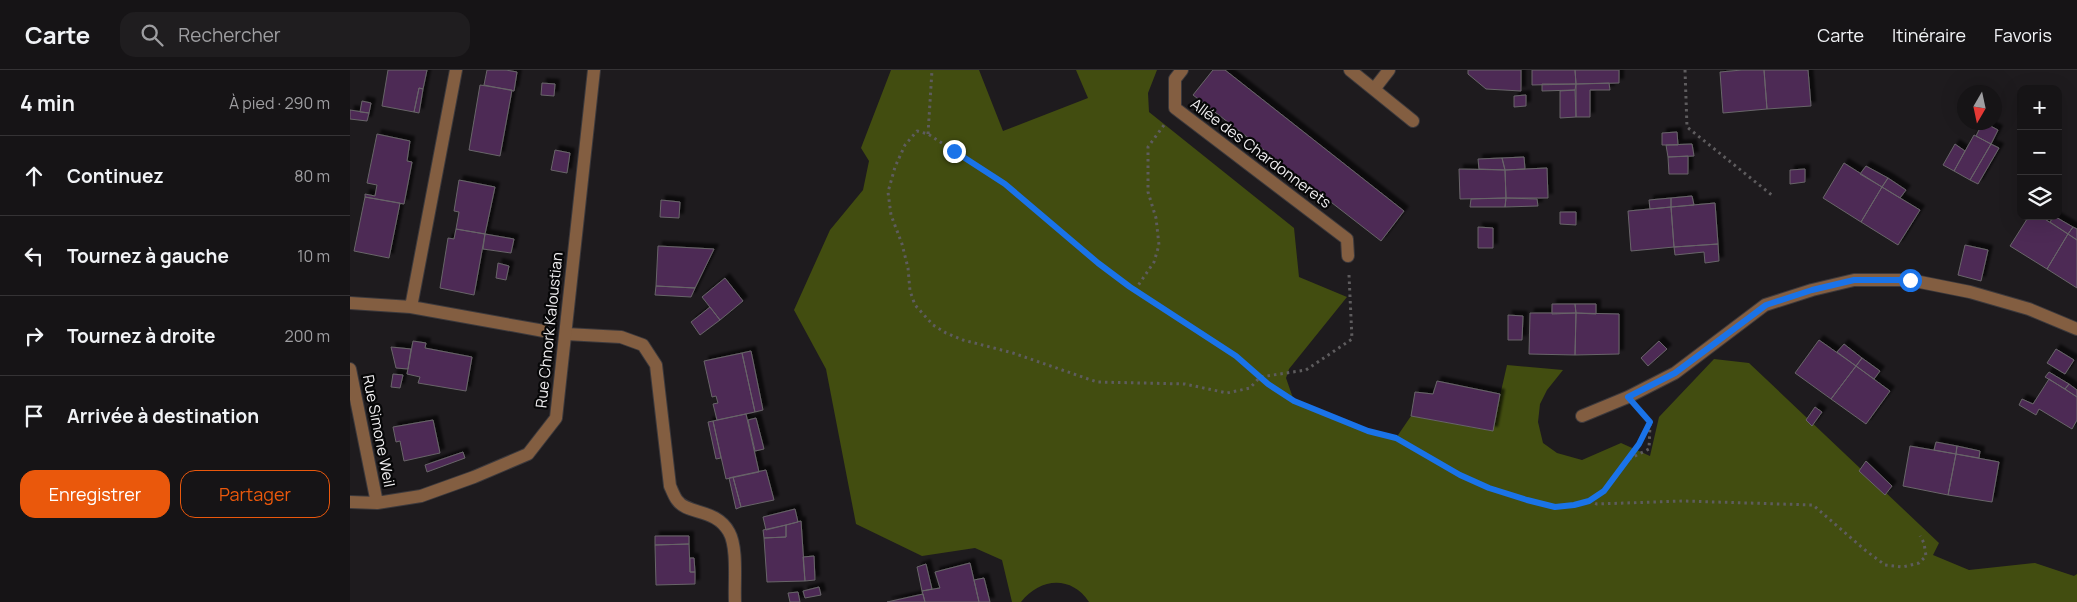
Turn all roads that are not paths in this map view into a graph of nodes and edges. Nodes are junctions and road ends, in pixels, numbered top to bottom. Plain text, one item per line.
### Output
1 (456, 70) edge
2 (594, 70) edge
3 (1182, 70) edge
4 (1350, 70) edge
5 (1389, 70) edge
6 (1374, 88) junction
7 (1413, 121) dead end
8 (1348, 256) road end
9 (350, 303) edge
10 (411, 307) junction
11 (2077, 329) edge
12 (544, 331) dead end
13 (566, 334) junction
14 (350, 369) edge
15 (1582, 416) dead end
16 (350, 502) edge
17 (377, 503) junction
18 (735, 602) edge

1 - 10 street
2 - 13 street, Rue Chnork Kaloustian
3 - 8 street, Allée des Chardonnerets
4 - 6 street
5 - 6 street
6 - 7 street
9 - 10 street
10 - 12 street
11 - 15 street
13 - 17 street, Rue Chnork Kaloustian
13 - 18 street
14 - 17 street, Rue Simone Weil
16 - 17 street, Rue Simone Weil

